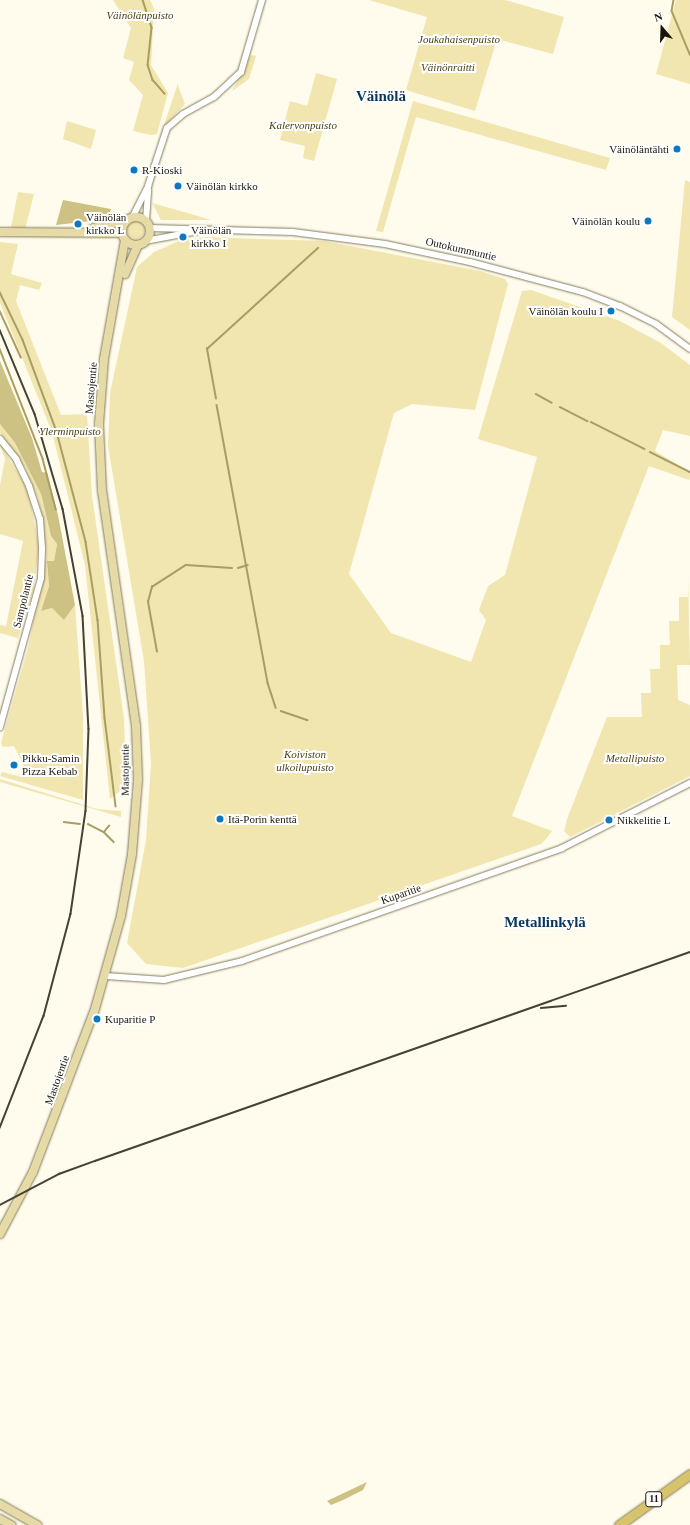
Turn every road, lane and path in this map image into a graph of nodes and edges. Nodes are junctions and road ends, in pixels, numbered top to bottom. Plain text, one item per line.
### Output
1 (262, 0) edge
2 (148, 186) junction
3 (129, 218) junction
4 (148, 224) junction
5 (212, 229) junction
6 (0, 232) edge
7 (69, 233) junction
8 (123, 237) junction
9 (142, 243) junction
10 (120, 286) junction
11 (690, 348) edge
12 (0, 439) edge
13 (0, 727) edge
14 (690, 783) edge
15 (106, 976) junction
16 (0, 1234) edge
17 (690, 1474) edge
18 (0, 1501) edge
19 (0, 1504) edge
20 (9, 1508) junction
21 (0, 1519) edge
22 (11, 1525) edge
23 (37, 1525) edge
24 (619, 1525) edge

1 - 2 street
2 - 3 street
2 - 4 street
3 - 4 main road
3 - 7 main road
3 - 8 main road, Mastojentie
4 - 5 street, Outokummuntie
4 - 9 main road, Mastojentie
5 - 9 street, Outokummuntie
5 - 11 street, Outokummuntie
6 - 7 main road
7 - 8 main road
8 - 9 main road
8 - 10 main road, Mastojentie
9 - 10 main road, Mastojentie
10 - 15 main road, Mastojentie
12 - 13 street, Sampolantie
14 - 15 street, Kuparitie
15 - 16 main road, Mastojentie
17 - 24 highway, 11
18 - 20 main road
19 - 20 main road
20 - 23 main road
21 - 22 main road

